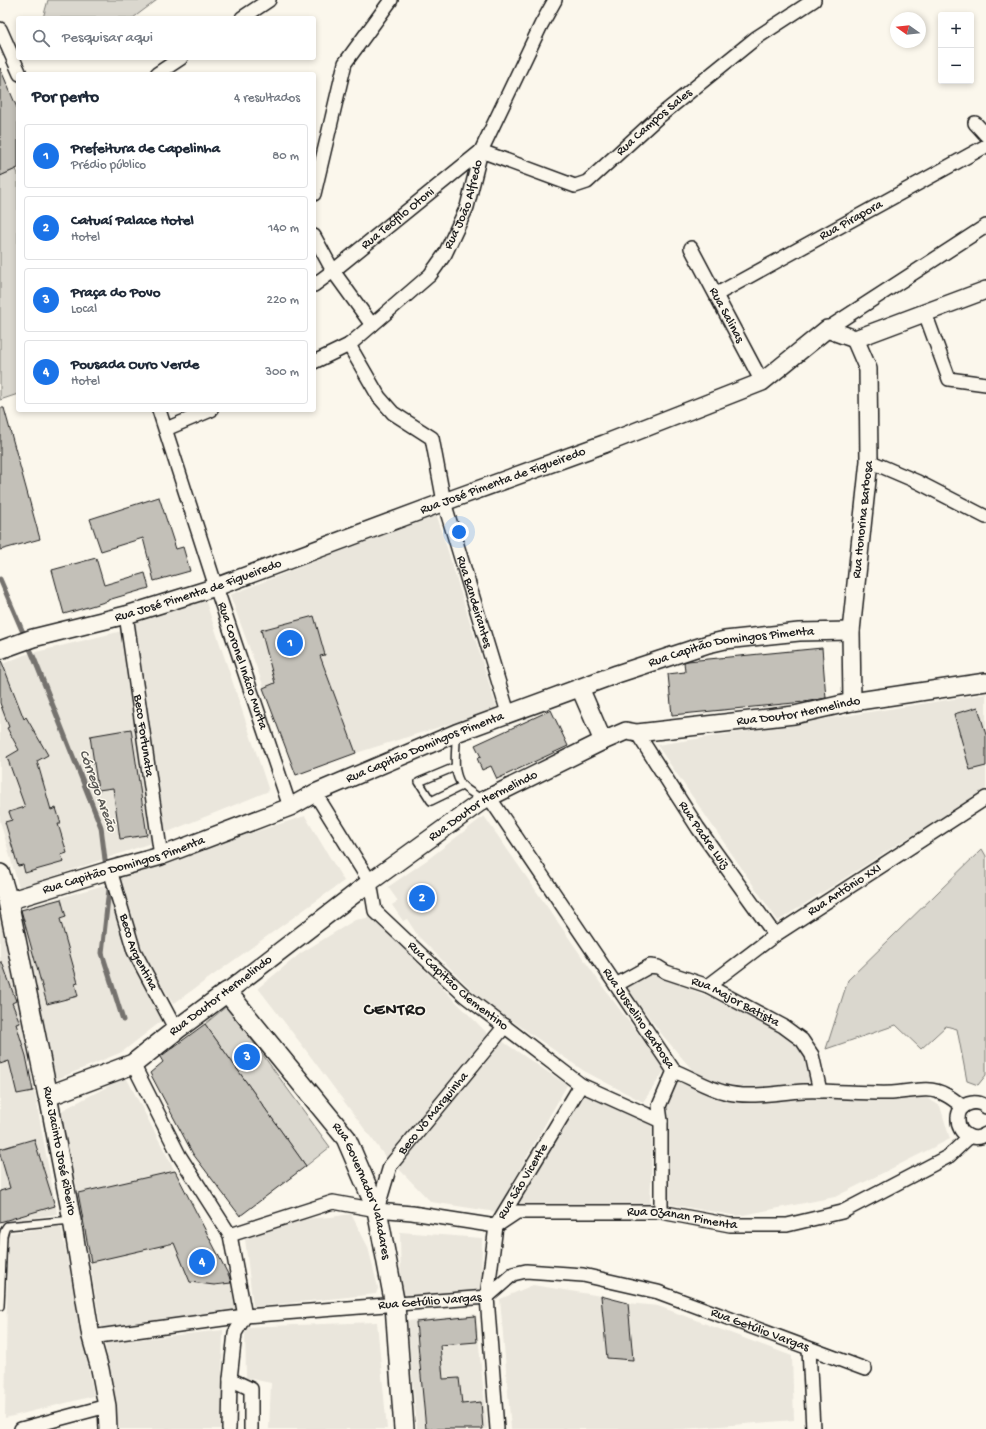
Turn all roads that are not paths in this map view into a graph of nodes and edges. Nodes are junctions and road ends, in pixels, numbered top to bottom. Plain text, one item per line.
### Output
1 (269, 0) edge
2 (390, 0) edge
3 (555, 0) edge
4 (814, 0) edge
5 (245, 16) edge
6 (0, 29) edge
7 (178, 60) edge
8 (19, 72) edge
9 (160, 72) edge
10 (975, 123) dead end
11 (986, 135) edge
12 (986, 146) edge
13 (481, 151) junction
14 (316, 186) edge
15 (986, 226) edge
16 (316, 240) edge
17 (691, 248) dead end
18 (333, 271) junction
19 (316, 284) edge
20 (986, 290) edge
21 (717, 294) junction
22 (924, 313) junction
23 (372, 326) junction
24 (827, 329) junction
25 (855, 340) junction
26 (349, 345) junction
27 (316, 361) edge
28 (762, 382) junction
29 (986, 384) edge
30 (160, 412) edge
31 (206, 412) edge
32 (166, 429) junction
33 (869, 461) junction
34 (444, 502) junction
35 (986, 517) edge
36 (216, 587) junction
37 (126, 614) junction
38 (851, 631) junction
39 (6, 648) edge
40 (986, 682) edge
41 (580, 688) junction
42 (852, 702) junction
43 (508, 713) junction
44 (456, 733) junction
45 (637, 733) junction
46 (603, 741) junction
47 (455, 767) junction
48 (462, 786) junction
49 (316, 793) junction
50 (986, 798) edge
51 (485, 799) junction
52 (290, 807) junction
53 (161, 856) junction
54 (105, 872) junction
55 (0, 874) edge
56 (370, 882) junction
57 (8, 901) junction
58 (775, 935) junction
59 (616, 985) junction
60 (708, 986) junction
61 (227, 992) junction
62 (505, 1026) junction
63 (176, 1030) junction
64 (133, 1064) junction
65 (674, 1071) junction
66 (581, 1085) junction
67 (820, 1091) junction
68 (48, 1096) junction
69 (985, 1104) edge
70 (963, 1107) junction
71 (661, 1121) junction
72 (986, 1134) edge
73 (969, 1137) junction
74 (377, 1210) junction
75 (661, 1212) junction
76 (72, 1220) junction
77 (496, 1226) junction
78 (230, 1234) junction
79 (487, 1297) junction
80 (395, 1305) junction
81 (0, 1306) edge
82 (245, 1316) junction
83 (91, 1337) junction
84 (809, 1349) junction
85 (865, 1369) dead end
86 (230, 1379) junction
87 (107, 1406) junction
88 (21, 1429) edge
89 (108, 1429) edge
90 (229, 1429) edge
91 (251, 1429) edge
92 (404, 1429) edge
93 (496, 1429) edge
94 (813, 1429) edge

1 - 5 street
2 - 14 street
3 - 13 street, Rua João Alfredo
4 - 13 street, Rua Campos Sales
6 - 8 street
7 - 9 street
10 - 11 street
12 - 21 street, Rua Pirapora
13 - 18 street, Rua Teófilo Otoni
13 - 23 street, Rua João Alfredo
15 - 24 street
16 - 18 street
17 - 21 street, Rua Salinas
18 - 19 street, Rua Teófilo Otoni
18 - 23 street
20 - 22 street
21 - 28 street, Rua Salinas
22 - 25 street
22 - 29 street
23 - 26 street, Rua João Alfredo
24 - 25 street
24 - 28 street, Rua José Pimenta de Figueiredo
25 - 33 street, Rua Honorina Barbosa
26 - 27 street, Rua João Alfredo
26 - 34 street, Rua Bandeirantes
28 - 34 street, Rua José Pimenta de Figueiredo
30 - 32 street, Rua Coronel Inácio Murta
31 - 32 street
32 - 36 street, Rua Coronel Inácio Murta
33 - 35 street
33 - 38 street, Rua Honorina Barbosa
34 - 36 street, Rua José Pimenta de Figueiredo
34 - 43 street, Rua Bandeirantes
36 - 37 street, Rua José Pimenta de Figueiredo
36 - 52 street, Rua Coronel Inácio Murta
37 - 39 street, Rua José Pimenta de Figueiredo
37 - 53 street, Beco Fortunata
38 - 41 street, Rua Capitão Domingos Pimenta
38 - 42 street, Rua Honorina Barbosa
40 - 42 street, Rua Doutor Hermelindo
41 - 43 street, Rua Capitão Domingos Pimenta
41 - 46 street
42 - 45 street, Rua Doutor Hermelindo
43 - 44 street, Rua Capitão Domingos Pimenta
44 - 47 lane
44 - 49 street, Rua Capitão Domingos Pimenta
45 - 46 street, Rua Doutor Hermelindo
45 - 58 street, Rua Padre Luiz
46 - 51 street, Rua Doutor Hermelindo
47 - 48 lane
47 - 48 lane
48 - 51 lane
49 - 52 street, Rua Capitão Domingos Pimenta
49 - 56 street, Rua Capitão Clementino
50 - 58 street, Rua Antônio XXI
51 - 56 street, Rua Doutor Hermelindo
51 - 59 street, Rua Juscelino Barbosa
52 - 53 street, Rua Capitão Domingos Pimenta
53 - 54 street, Rua Capitão Domingos Pimenta
54 - 57 street, Rua Capitão Domingos Pimenta
54 - 63 street, Beco Argentina
55 - 57 main road, Rua Jacinto José Ribeiro
56 - 61 street, Rua Doutor Hermelindo
56 - 62 street, Rua Capitão Clementino
57 - 68 main road, Rua Jacinto José Ribeiro
58 - 60 street, Rua Antônio XXI
59 - 60 street, Rua Major Batista
59 - 65 street, Rua Juscelino Barbosa
60 - 67 street, Rua Major Batista
61 - 63 main road, Rua Doutor Hermelindo
61 - 74 main road, Rua Governador Valadares
62 - 66 street, Rua Capitão Clementino
62 - 74 street, Beco Vó Marquinha
63 - 64 main road, Rua Doutor Hermelindo
64 - 68 main road, Rua Doutor Hermelindo
64 - 78 street
65 - 67 street, Rua Juscelino Barbosa
65 - 71 street
66 - 71 street, Rua Capitão Clementino
66 - 77 street, Rua São Vicente
67 - 70 street, Rua Juscelino Barbosa
68 - 76 street, Rua Jacinto José Ribeiro
69 - 70 street
70 - 73 street
71 - 75 street
72 - 73 street
73 - 75 street, Rua Ozanan Pimenta
74 - 77 street
74 - 78 street
74 - 80 main road, Rua Governador Valadares
75 - 77 street, Rua Ozanan Pimenta
76 - 81 lane
76 - 83 street, Rua Jacinto José Ribeiro
77 - 79 street, Rua São Vicente
78 - 82 street
79 - 80 street, Rua Getúlio Vargas
79 - 84 street, Rua Getúlio Vargas
79 - 93 street, Rua São Vicente
80 - 82 street, Rua Getúlio Vargas
80 - 92 main road, Rua Governador Valadares
82 - 83 street, Rua Getúlio Vargas
82 - 86 street
83 - 87 street, Rua Jacinto José Ribeiro
84 - 85 street, Rua Getúlio Vargas
84 - 94 street
86 - 90 street
86 - 91 street
87 - 88 street
87 - 89 street, Rua Jacinto José Ribeiro

